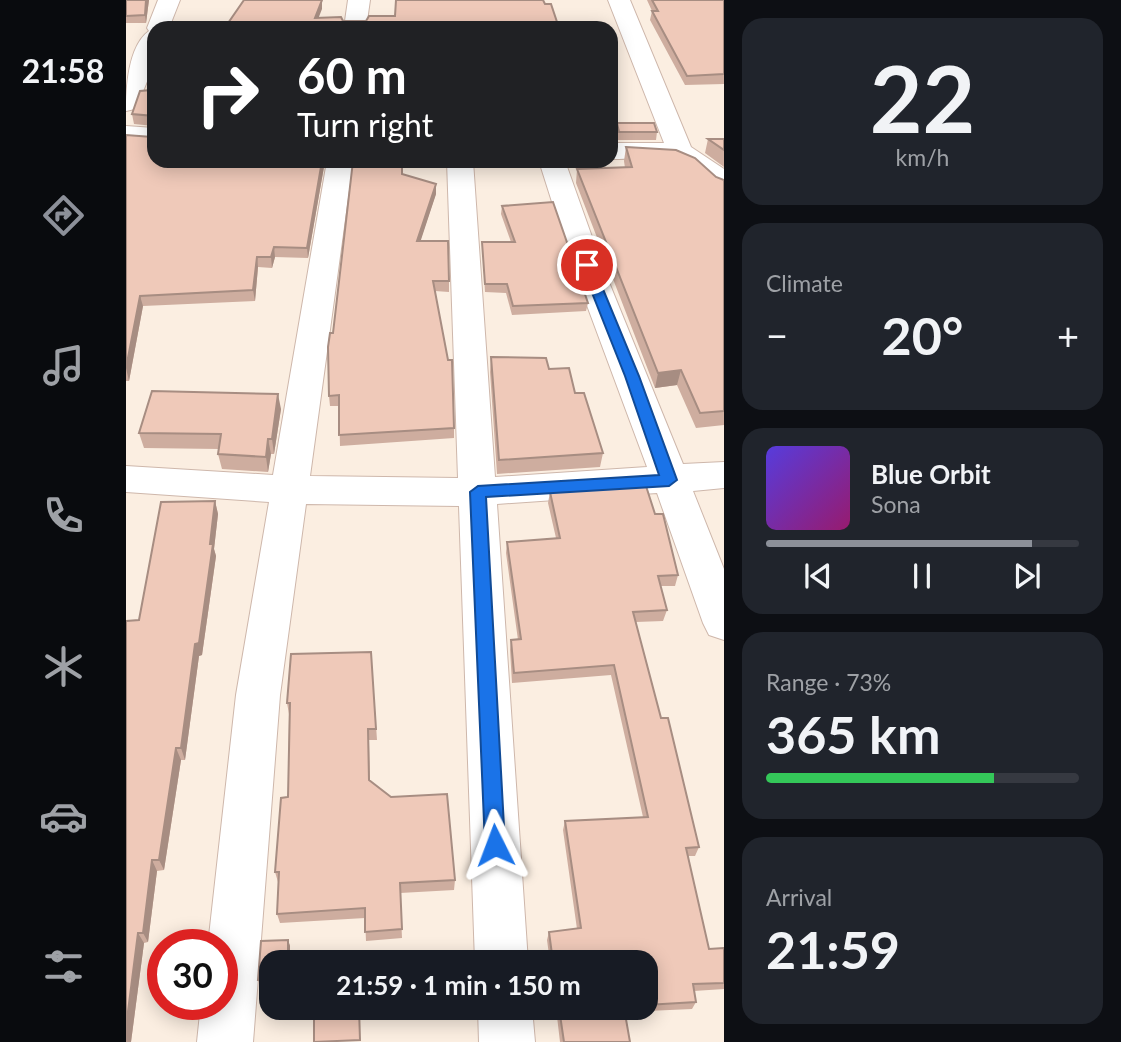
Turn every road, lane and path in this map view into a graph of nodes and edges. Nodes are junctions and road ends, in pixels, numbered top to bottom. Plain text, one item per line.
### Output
1 (169, 0) edge
2 (359, 0) edge
3 (619, 0) edge
4 (161, 21) edge
5 (356, 21) edge
6 (147, 53) edge
7 (126, 104) edge
8 (126, 134) edge
9 (147, 136) edge
10 (680, 150) junction
11 (618, 151) edge
12 (339, 168) edge
13 (460, 168) edge
14 (554, 168) edge
15 (724, 185) edge
16 (724, 475) edge
17 (126, 479) edge
18 (669, 480) junction
19 (289, 490) junction
20 (478, 492) junction
21 (724, 623) edge
22 (500, 950) edge
23 (506, 1020) edge
24 (225, 1042) edge
25 (507, 1042) edge

1 - 4 street
2 - 5 street
3 - 10 street
6 - 7 street
8 - 9 street
10 - 11 street
10 - 15 street
12 - 19 street
13 - 20 street
14 - 18 street
16 - 18 street
17 - 19 street
18 - 20 street
18 - 21 street
19 - 20 street
19 - 24 street
20 - 22 street
23 - 25 street

